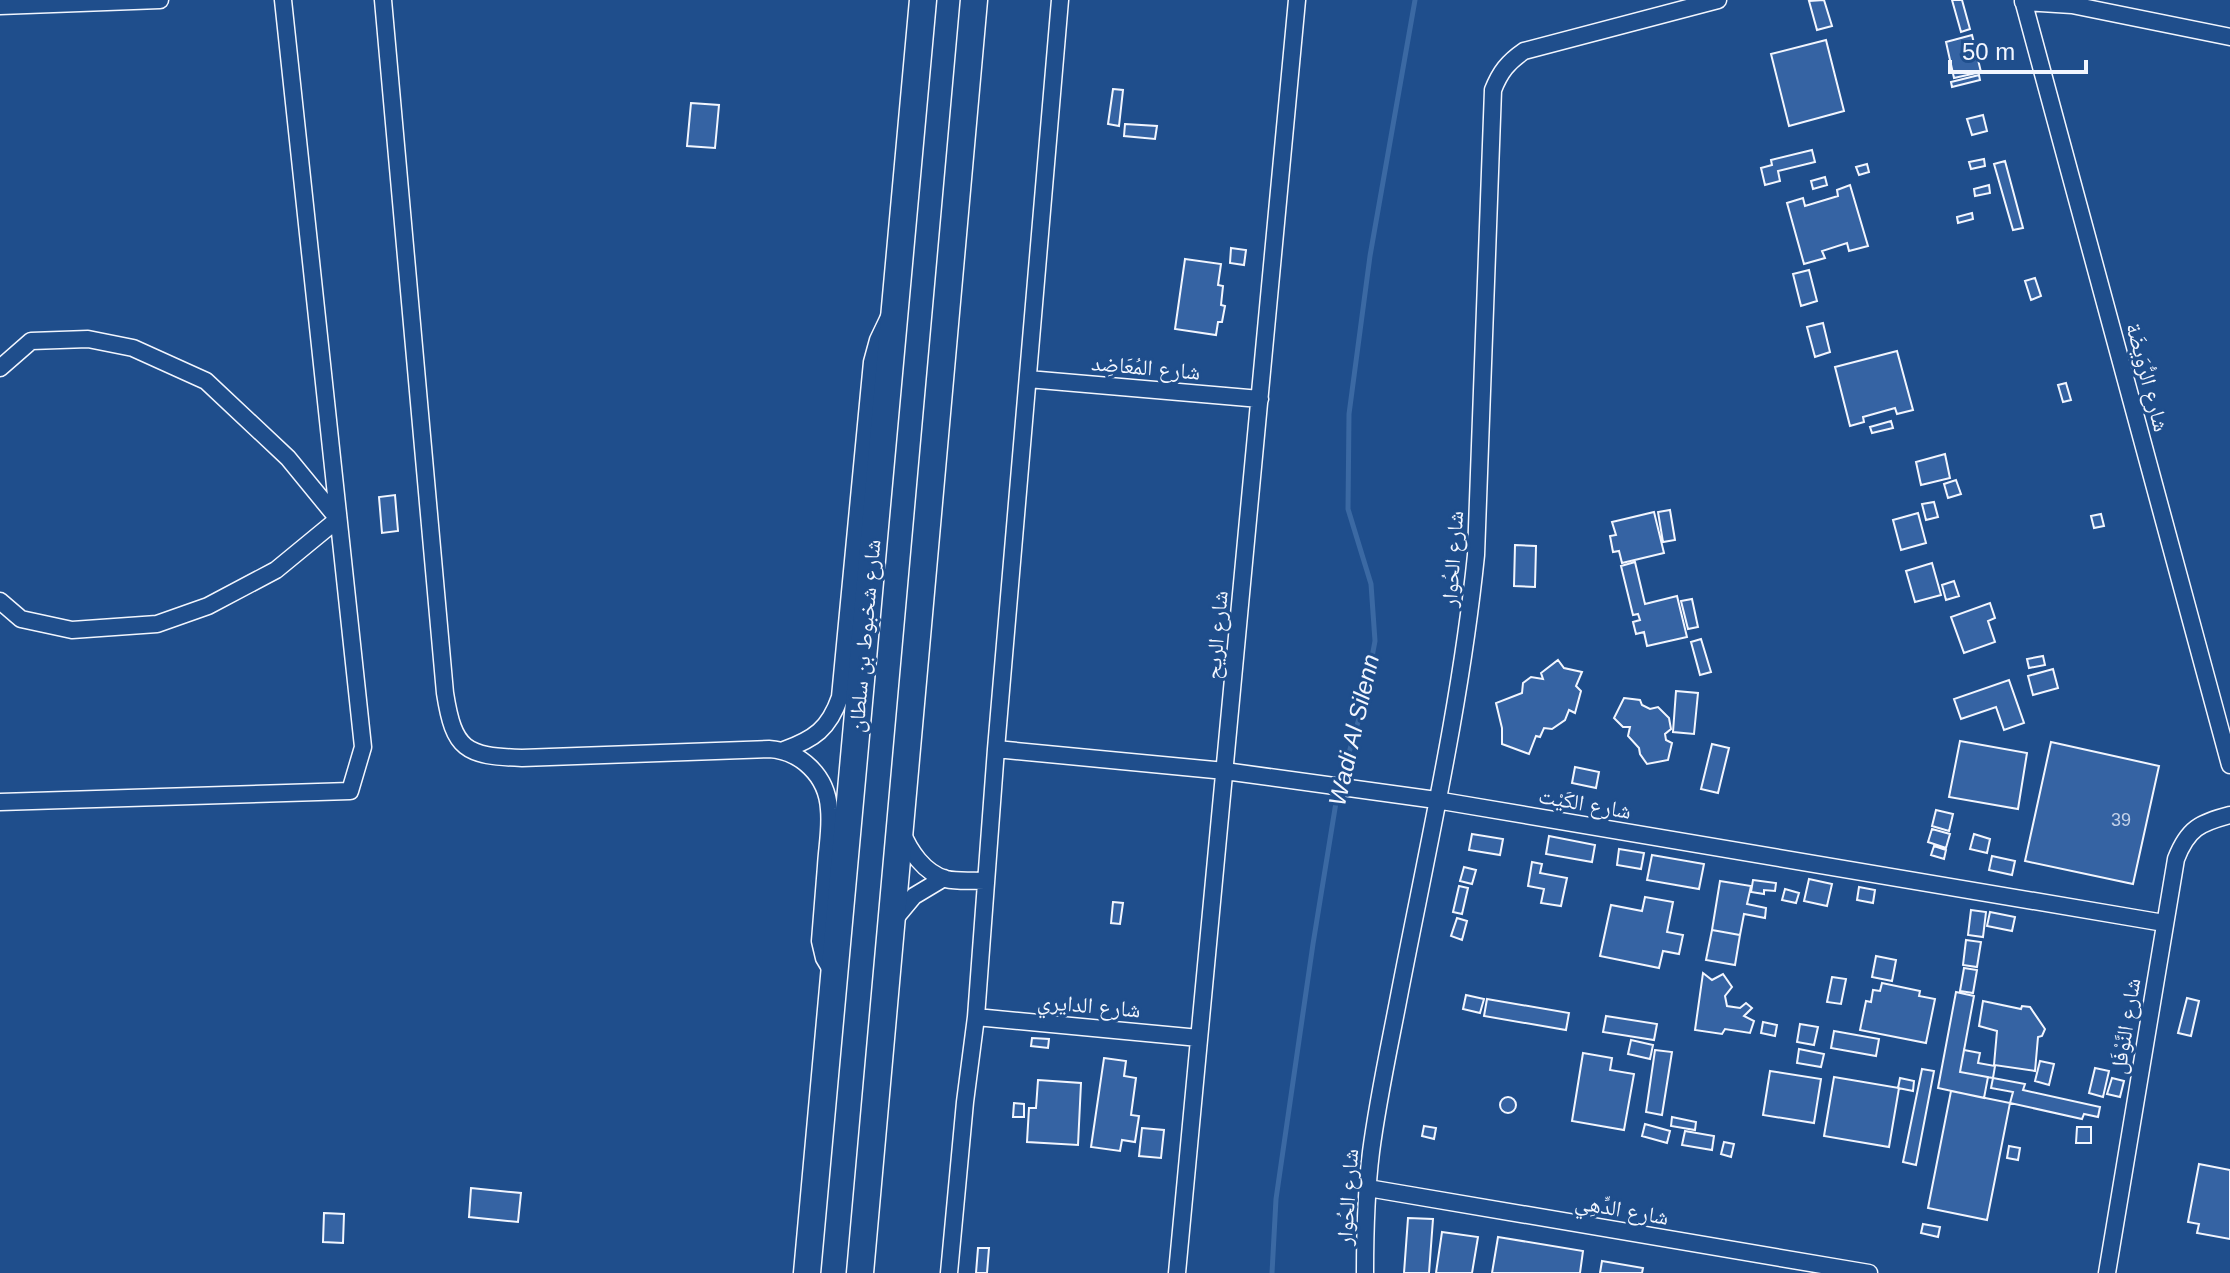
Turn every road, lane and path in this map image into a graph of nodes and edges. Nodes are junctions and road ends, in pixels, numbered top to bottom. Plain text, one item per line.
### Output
1 (160, 0) edge
2 (283, 0) edge
3 (383, 0) edge
4 (923, 0) edge
5 (974, 0) edge
6 (1060, 0) edge
7 (1297, 0) edge
8 (1718, 0) edge
9 (2023, 1) edge
10 (0, 6) edge
11 (2230, 37) edge
12 (894, 311) junction
13 (0, 368) edge
14 (1028, 379) junction
15 (1260, 399) junction
16 (338, 519) junction
17 (0, 601) edge
18 (996, 749) junction
19 (784, 750) junction
20 (2230, 765) edge
21 (1225, 771) junction
22 (1436, 800) junction
23 (0, 802) edge
24 (2230, 815) edge
25 (900, 828) junction
26 (944, 878) junction
27 (985, 881) junction
28 (892, 922) junction
29 (2164, 923) junction
30 (834, 973) junction
31 (976, 1017) junction
32 (1199, 1038) junction
33 (1368, 1188) junction
34 (807, 1273) edge
35 (860, 1273) edge
36 (949, 1273) edge
37 (1177, 1273) edge
38 (1365, 1273) edge
39 (1869, 1273) edge
40 (2107, 1273) edge

1 - 10 street
2 - 16 street
3 - 19 street
4 - 12 main road, شارع شخبوط بن سلطان
5 - 25 main road
6 - 14 street
7 - 15 street, شارع الريح
8 - 22 street, شارع الحُوار
9 - 11 street
9 - 20 street, شارع الرُّوَيضَة
12 - 19 street
12 - 30 main road, شارع شخبوط بن سلطان
13 - 16 street
14 - 15 street, شارع المُعَاضِد
14 - 18 street
15 - 21 street, شارع الريح
16 - 17 street
16 - 23 street
18 - 21 street, شارع الكَيْت
18 - 27 street
19 - 30 street
21 - 22 street, شارع الكَيْت
21 - 32 street, شارع الريح
22 - 29 street, شارع الكَيْت
22 - 33 street, شارع الحُوار
24 - 29 street, شارع النَّوْفَل
25 - 26 street
25 - 28 main road
26 - 27 street
26 - 28 street
27 - 31 street
28 - 35 main road
29 - 40 street, شارع النَّوْفَل
30 - 34 main road, شارع شخبوط بن سلطان
31 - 32 street, شارع الدايري
31 - 36 street
32 - 37 street, شارع الريح
33 - 38 street, شارع الحُوار
33 - 39 street, شارع الدِّهِي

